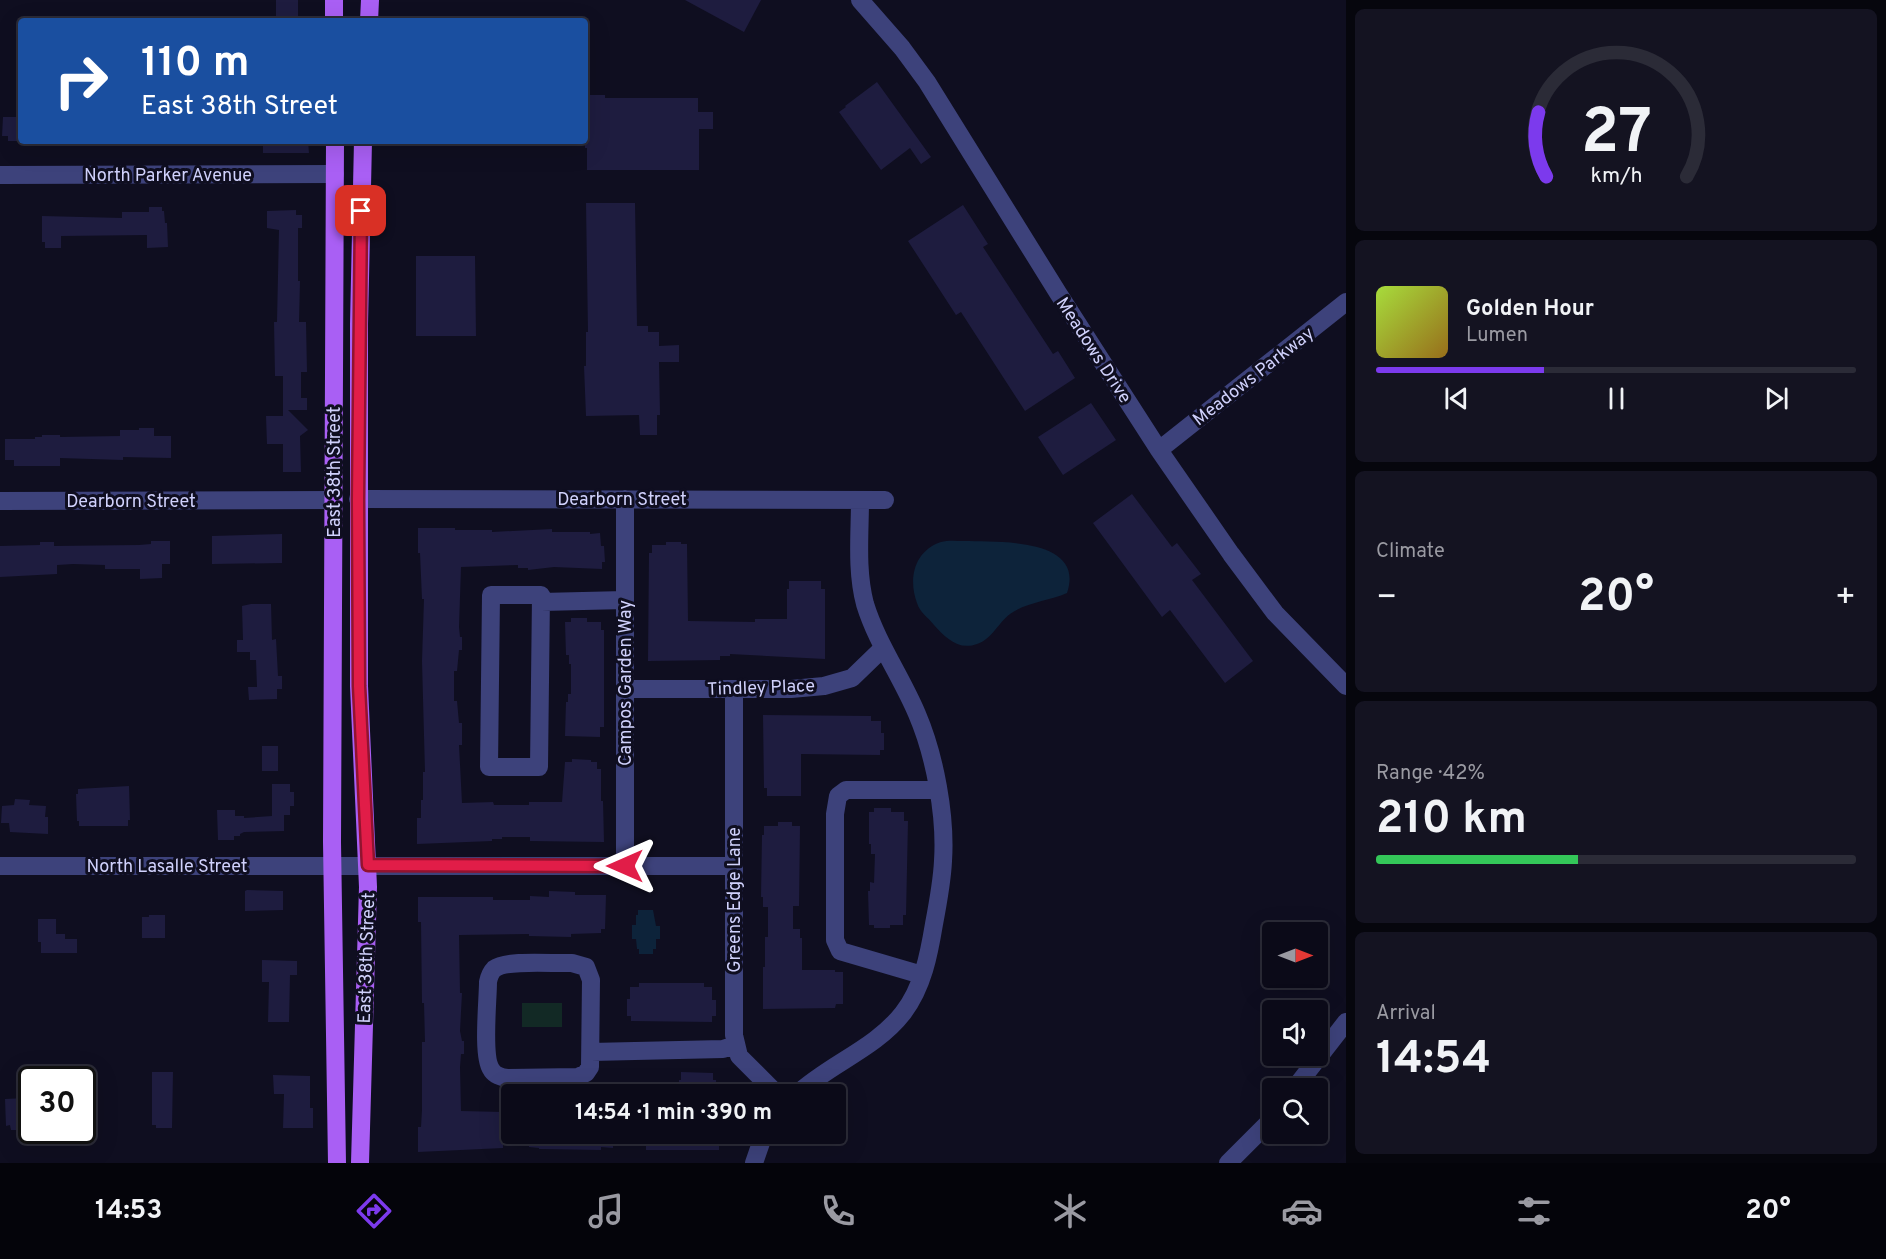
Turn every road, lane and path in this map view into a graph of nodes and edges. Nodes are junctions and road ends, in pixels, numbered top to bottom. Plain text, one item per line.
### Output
1 (334, 0) edge
2 (370, 0) edge
3 (860, 0) edge
4 (334, 18) edge
5 (369, 18) edge
6 (335, 144) edge
7 (363, 144) edge
8 (335, 174) junction
9 (0, 175) edge
10 (1346, 302) edge
11 (1159, 450) junction
12 (625, 499) junction
13 (334, 500) junction
14 (358, 500) junction
15 (860, 500) junction
16 (885, 500) dead end
17 (0, 501) edge
18 (625, 600) junction
19 (541, 602) junction
20 (883, 648) junction
21 (1346, 686) edge
22 (625, 689) junction
23 (734, 689) junction
24 (937, 790) junction
25 (334, 865) junction
26 (368, 865) junction
27 (0, 866) edge
28 (625, 866) junction
29 (734, 866) junction
30 (922, 975) junction
31 (1346, 1022) edge
32 (735, 1045) junction
33 (591, 1052) junction
34 (1303, 1078) edge
35 (767, 1084) edge
36 (810, 1084) edge
37 (1262, 1129) edge
38 (761, 1144) edge
39 (337, 1163) edge
40 (360, 1163) edge
41 (754, 1163) edge
42 (1228, 1163) edge

1 - 4 main road
2 - 5 main road
3 - 11 street, Meadows Drive
6 - 8 main road, East 38th Street
7 - 14 main road, East 38th Street
8 - 9 street, North Parker Avenue
8 - 13 main road, East 38th Street
10 - 11 street, Meadows Parkway
11 - 21 street, Meadows Drive
12 - 14 street, Dearborn Street
12 - 15 street, Dearborn Street
12 - 18 street, Campos Garden Way
13 - 17 street, Dearborn Street
13 - 25 main road, East 38th Street
14 - 26 main road, East 38th Street
15 - 16 street, Dearborn Street
15 - 20 street
18 - 19 street
18 - 22 street, Campos Garden Way
19 - 19 street
20 - 23 street, Tindley Place
20 - 24 street
22 - 23 street, Tindley Place
22 - 28 street, Campos Garden Way
23 - 29 street, Greens Edge Lane
24 - 30 street
24 - 30 street
25 - 26 street, North Lasalle Street
25 - 27 street, North Lasalle Street
25 - 39 main road, East 38th Street
26 - 28 street, North Lasalle Street
26 - 40 main road, East 38th Street
28 - 29 street, North Lasalle Street
29 - 32 street, Greens Edge Lane
30 - 36 street
31 - 34 street
32 - 33 street
32 - 35 street
33 - 33 street
37 - 42 street
38 - 41 street

